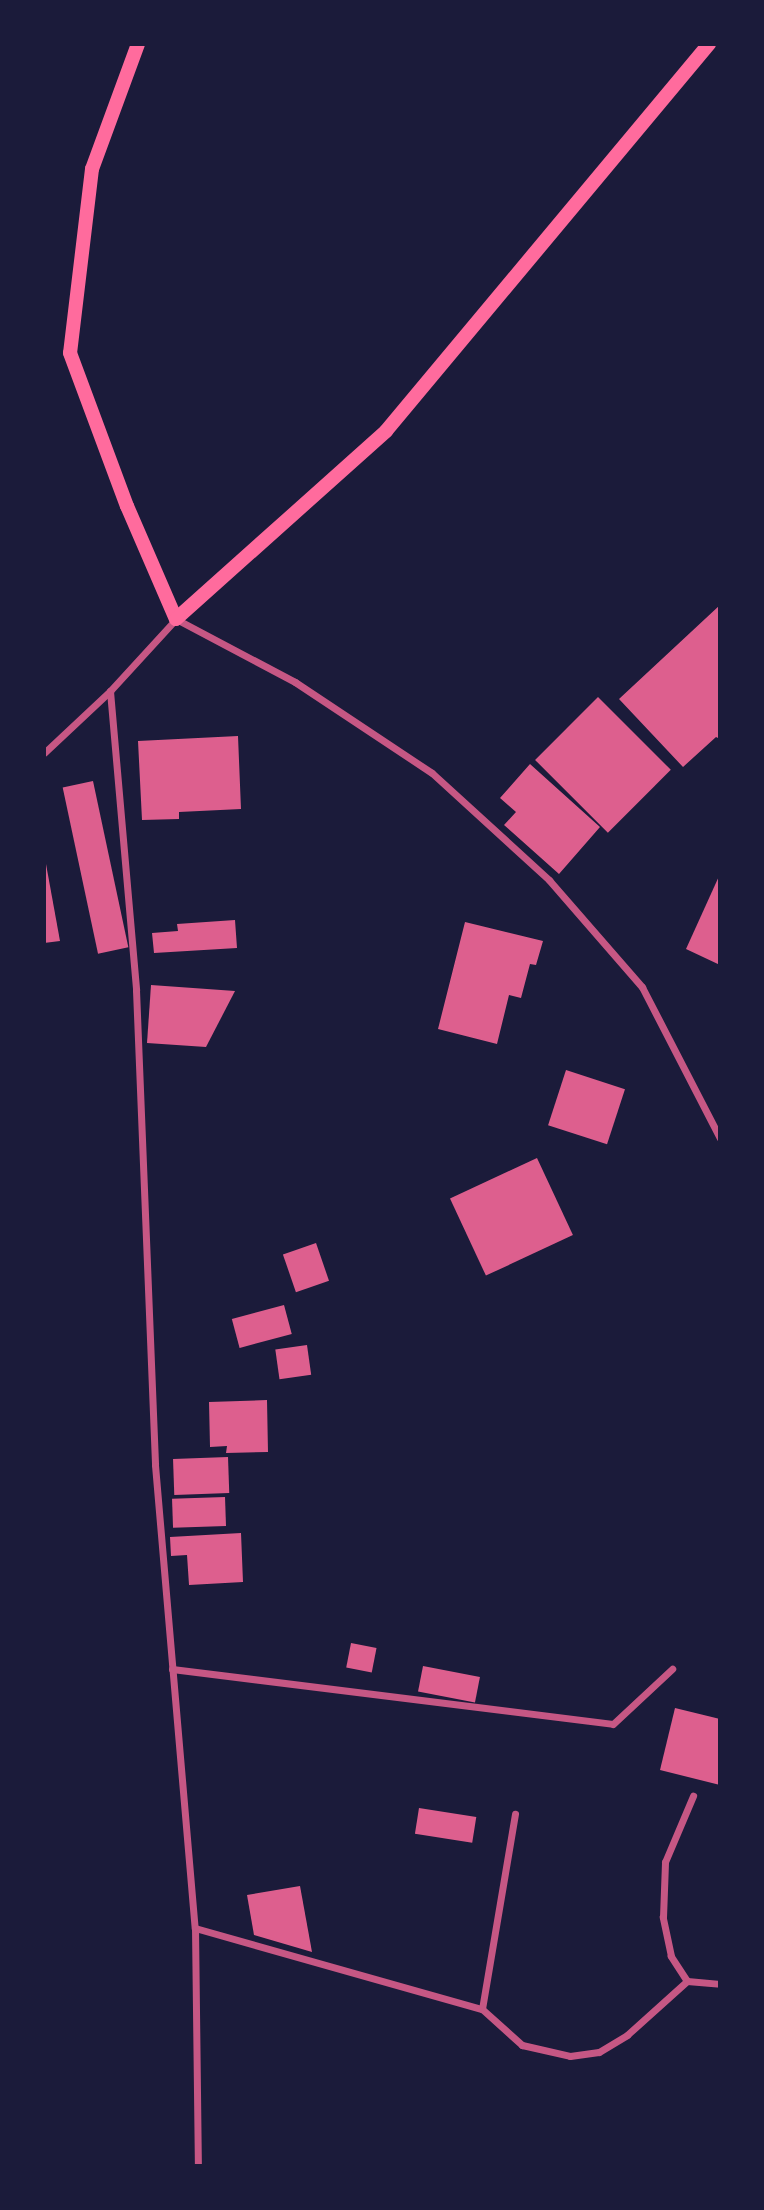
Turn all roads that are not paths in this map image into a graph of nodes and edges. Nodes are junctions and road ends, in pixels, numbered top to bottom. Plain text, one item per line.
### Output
1 (138, 44) edge
2 (709, 44) edge
3 (176, 619) junction
4 (110, 691) junction
5 (44, 753) edge
6 (720, 1138) edge
7 (172, 1669) junction
8 (672, 1669) dead end
9 (693, 1796) dead end
10 (515, 1814) dead end
11 (195, 1928) junction
12 (687, 1981) junction
13 (720, 1984) edge
14 (482, 2009) junction
15 (198, 2166) edge

1 - 3 main road
2 - 3 main road
3 - 4 street
3 - 6 street
4 - 5 street
4 - 7 street
7 - 8 street
7 - 11 street
9 - 12 street
10 - 14 street
11 - 14 street
11 - 15 street
12 - 13 street
12 - 14 street

